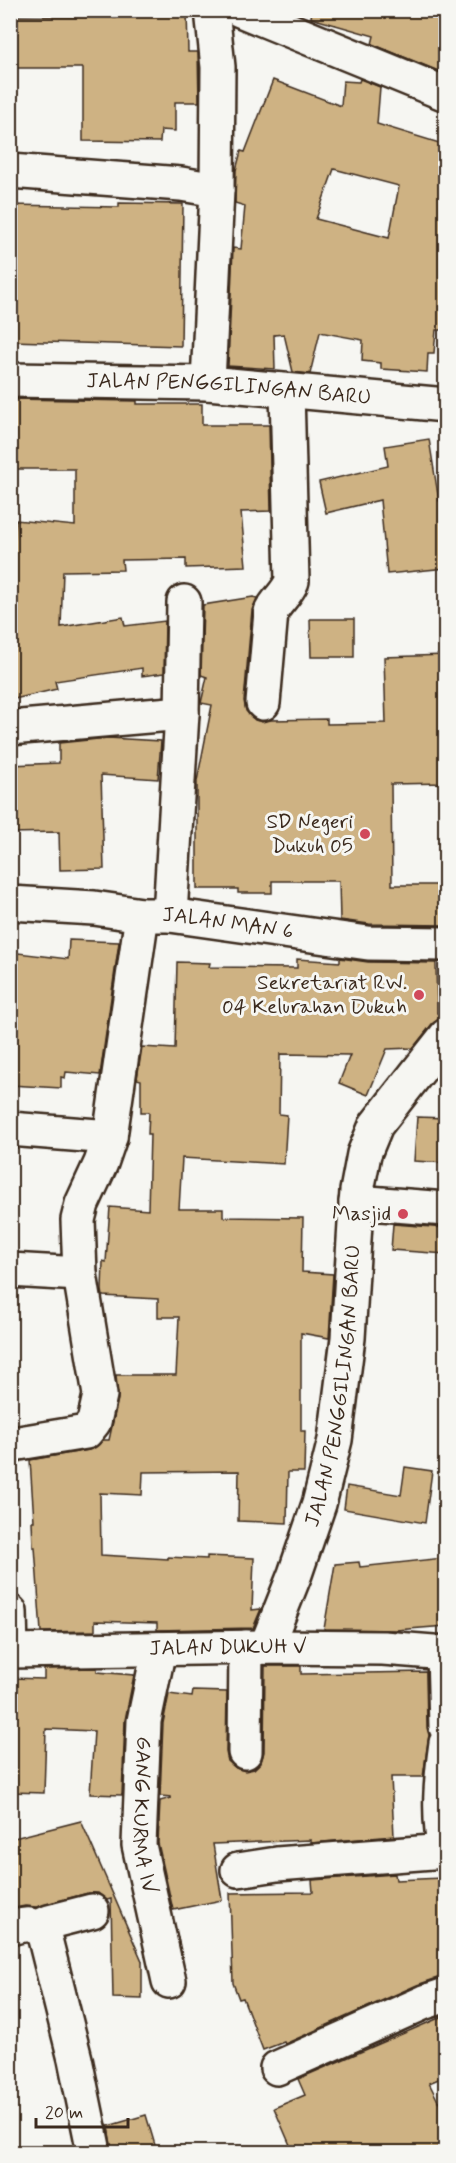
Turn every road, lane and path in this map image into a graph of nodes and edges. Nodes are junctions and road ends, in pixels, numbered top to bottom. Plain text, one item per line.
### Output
1 (212, 10) edge
2 (240, 10) edge
3 (446, 94) edge
4 (10, 171) edge
5 (217, 190) junction
6 (10, 380) edge
7 (208, 383) junction
8 (287, 392) junction
9 (446, 405) edge
10 (184, 602) dead end
11 (263, 703) dead end
12 (182, 712) junction
13 (10, 728) edge
14 (10, 903) edge
15 (156, 915) junction
16 (446, 944) edge
17 (446, 1036) edge
18 (10, 1129) edge
19 (110, 1137) junction
20 (356, 1202) junction
21 (446, 1209) edge
22 (10, 1270) edge
23 (80, 1274) junction
24 (10, 1447) edge
25 (10, 1612) edge
26 (256, 1647) junction
27 (159, 1649) junction
28 (11, 1651) edge
29 (445, 1653) edge
30 (446, 1727) edge
31 (446, 1743) edge
32 (245, 1752) dead end
33 (445, 1852) edge
34 (238, 1870) dead end
35 (92, 1911) dead end
36 (24, 1928) edge
37 (169, 1981) dead end
38 (446, 1995) edge
39 (277, 2068) dead end
40 (94, 2152) edge

1 - 5 street
2 - 3 street
4 - 5 street
5 - 7 street
6 - 7 street, JALAN PENGGILINGAN BARU
7 - 8 street, JALAN PENGGILINGAN BARU
8 - 9 street, JALAN PENGGILINGAN BARU
8 - 11 street
10 - 12 street
12 - 13 street
12 - 15 street
14 - 15 street, JALAN MAN 6
15 - 16 street, JALAN MAN 6
15 - 19 street
17 - 20 street, JALAN PENGGILINGAN BARU
18 - 19 street
19 - 23 street
20 - 21 street
20 - 26 street, JALAN PENGGILINGAN BARU
22 - 23 street
23 - 24 street
25 - 28 street
26 - 27 street, JALAN DUKUH V
26 - 29 street, JALAN DUKUH V
26 - 32 street
27 - 28 street, JALAN DUKUH V
27 - 37 street, GANG KURMA IV
29 - 30 street
31 - 33 street
33 - 34 street
35 - 36 street
36 - 40 street
38 - 39 street

